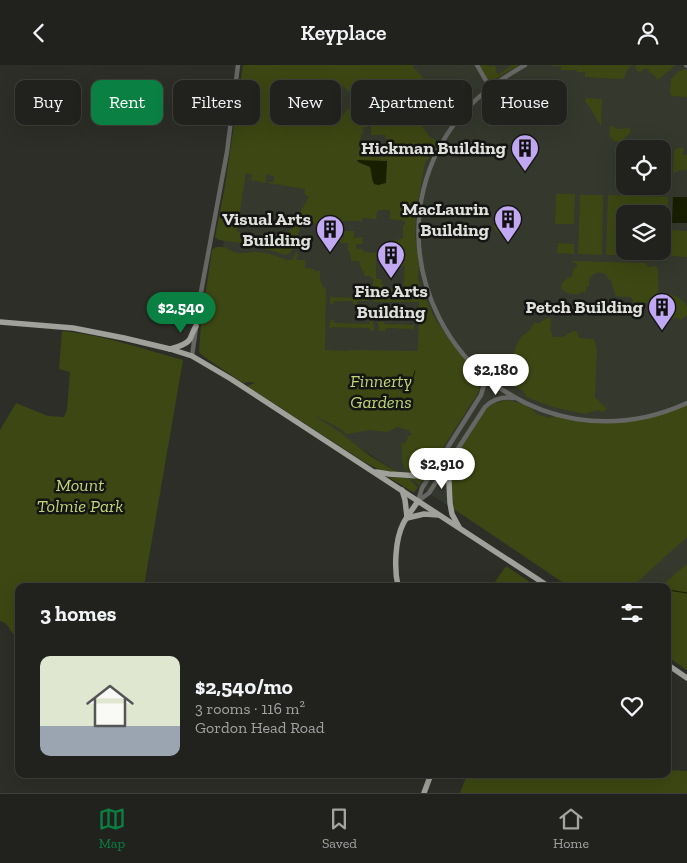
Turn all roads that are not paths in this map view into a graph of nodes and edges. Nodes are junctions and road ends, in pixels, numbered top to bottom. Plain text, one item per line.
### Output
1 (238, 65) edge
2 (477, 65) edge
3 (525, 65) edge
4 (486, 80) edge
5 (501, 80) edge
6 (482, 95) edge
7 (0, 322) edge
8 (196, 326) junction
9 (170, 349) junction
10 (192, 356) junction
11 (481, 373) junction
12 (522, 401) junction
13 (687, 403) edge
14 (448, 463) junction
15 (436, 467) junction
16 (374, 471) junction
17 (402, 490) junction
18 (418, 501) junction
19 (440, 515) junction
20 (407, 518) junction
21 (460, 529) junction
22 (398, 583) edge
23 (543, 583) edge
24 (671, 667) edge
25 (687, 678) edge
26 (430, 778) edge
27 (424, 793) edge

1 - 8 street
2 - 4 street
3 - 5 street
6 - 11 street
7 - 9 main road
8 - 9 main road
8 - 10 street
9 - 10 main road
10 - 16 main road
11 - 12 street
11 - 15 street
12 - 13 street
12 - 14 street
14 - 18 street
14 - 21 main road
15 - 16 main road
15 - 18 street
16 - 17 main road
17 - 18 main road
17 - 20 main road
18 - 19 main road
18 - 20 main road
19 - 20 main road
19 - 21 main road
20 - 22 main road
21 - 23 main road
24 - 25 main road
26 - 27 main road

